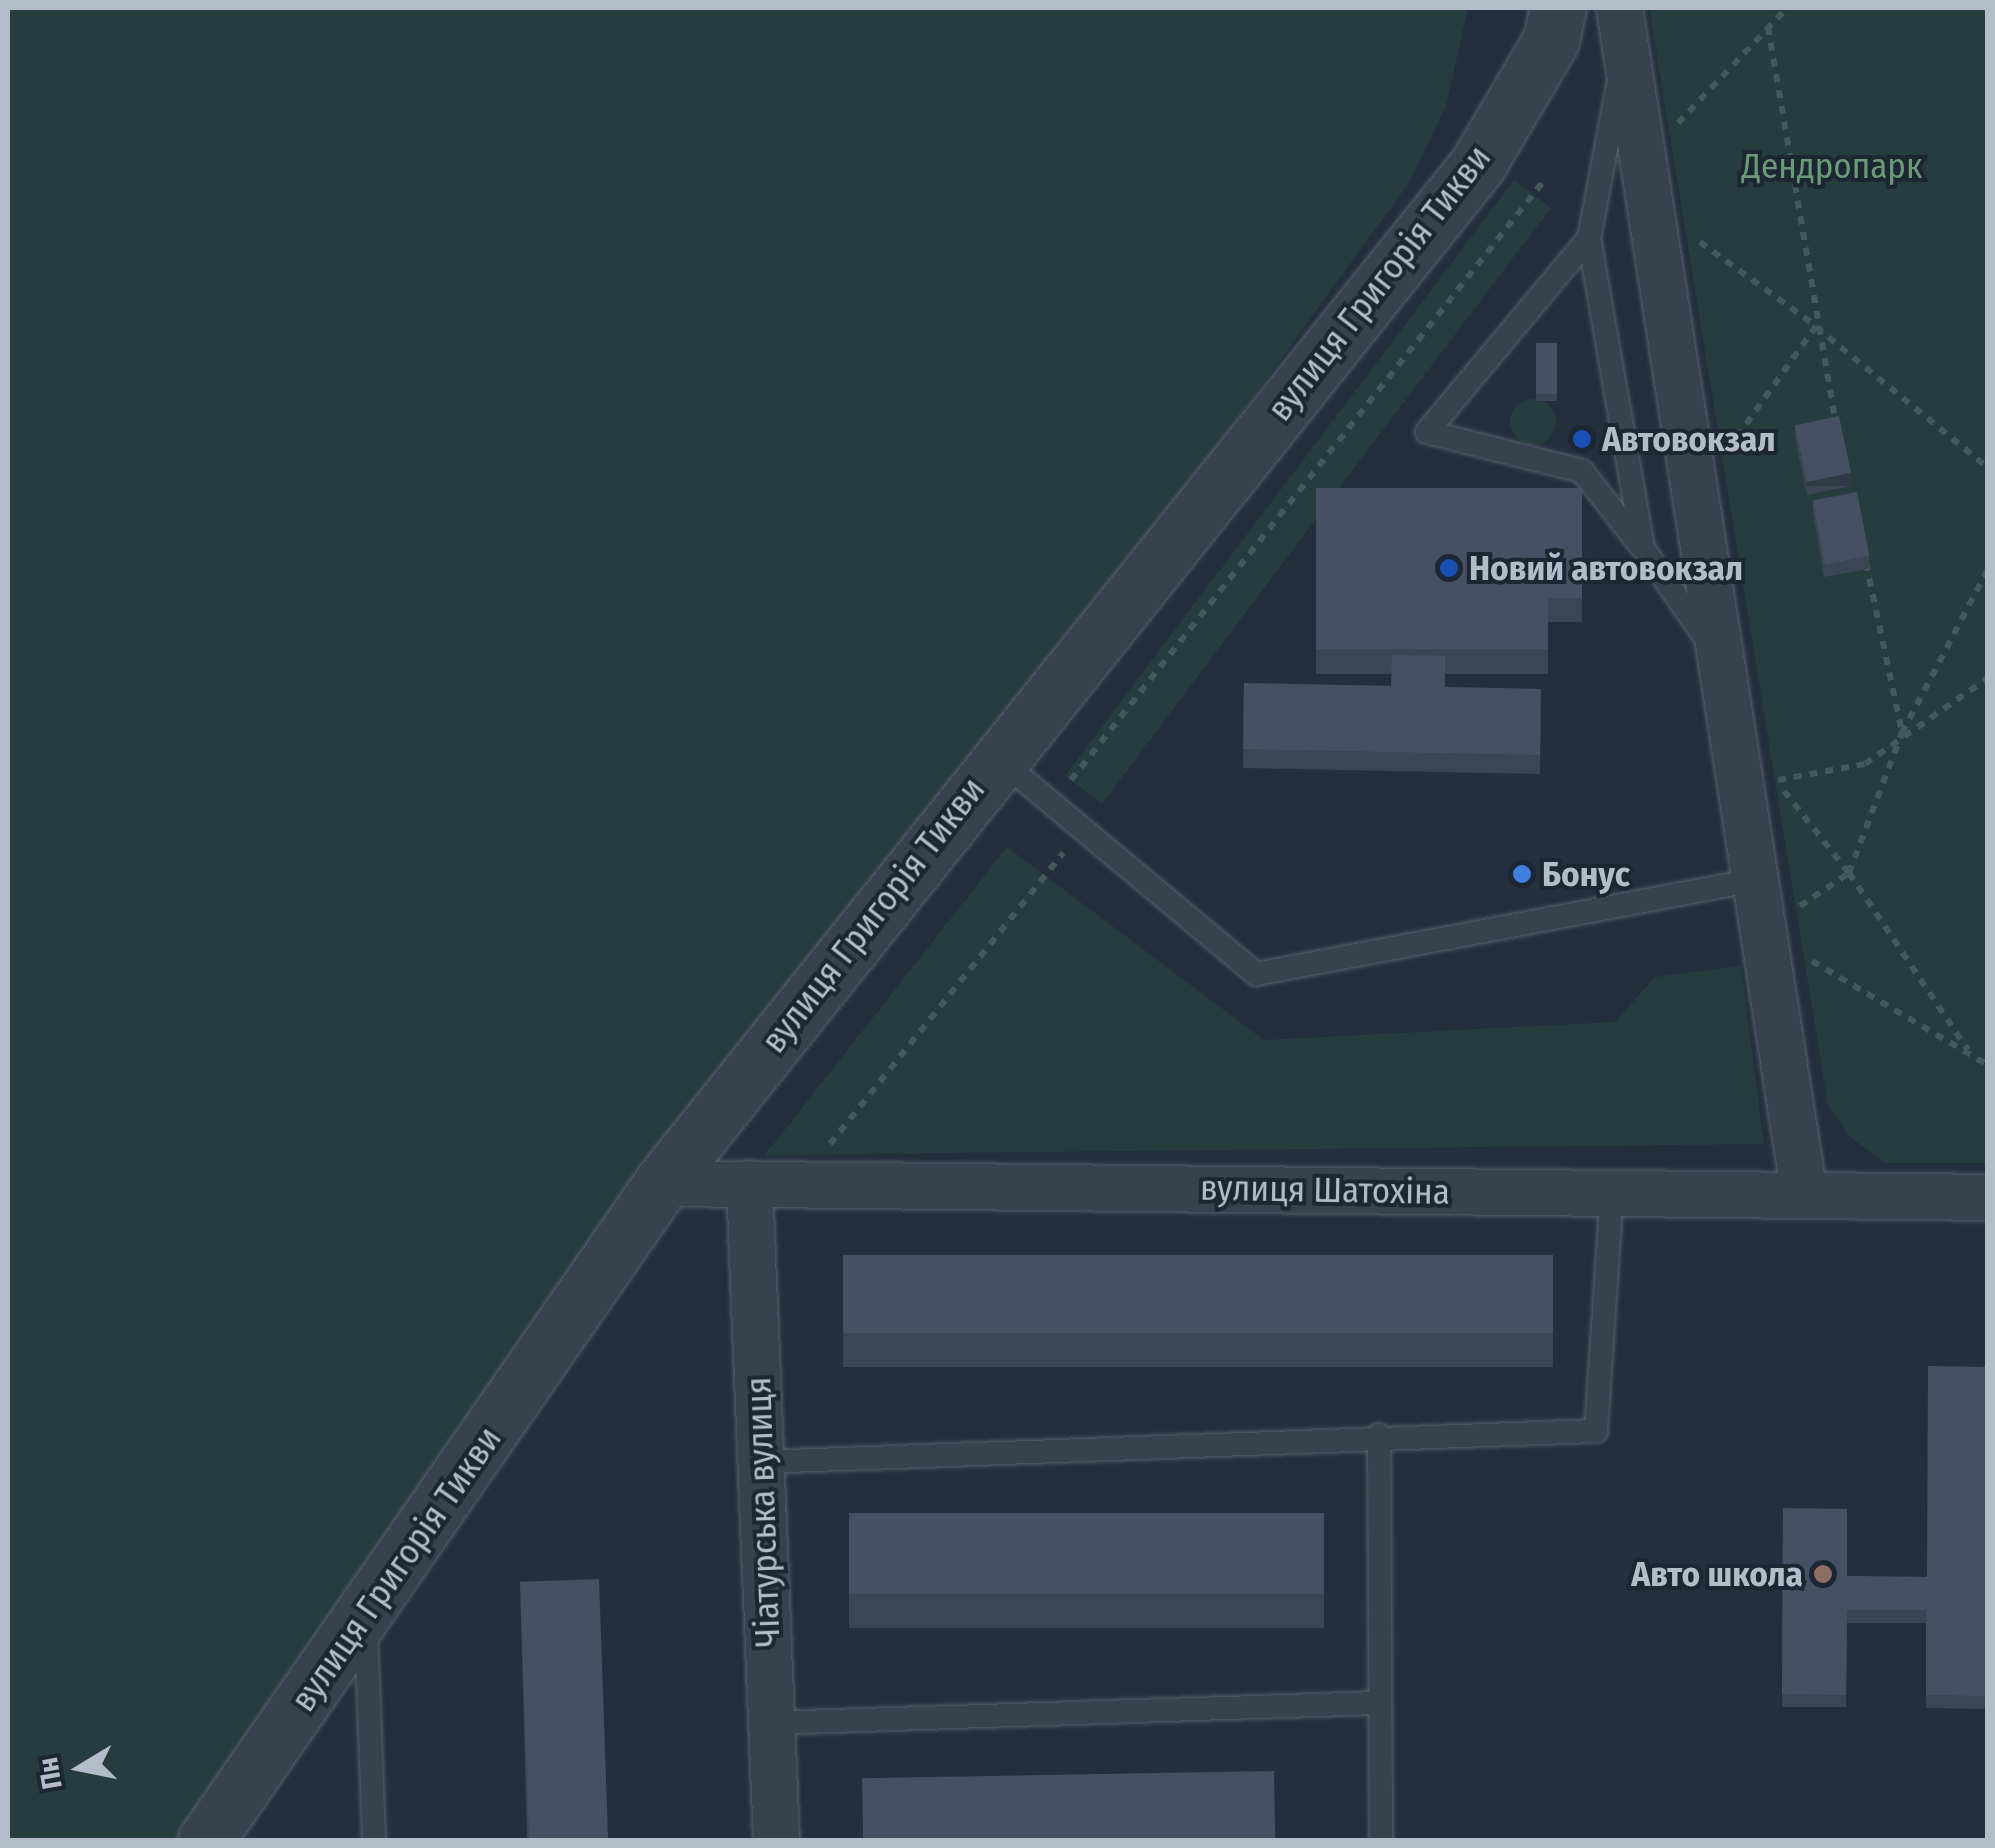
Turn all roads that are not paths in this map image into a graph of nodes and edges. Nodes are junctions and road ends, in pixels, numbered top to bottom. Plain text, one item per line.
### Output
1 (1558, 8) edge
2 (1622, 28) edge
3 (1588, 238) junction
4 (1643, 548) junction
5 (1721, 660) junction
6 (998, 758) junction
7 (1755, 880) junction
8 (662, 1182) junction
9 (749, 1183) junction
10 (1612, 1193) junction
11 (1804, 1195) junction
12 (1988, 1197) edge
13 (1379, 1435) junction
14 (760, 1462) junction
15 (366, 1612) junction
16 (1376, 1703) junction
17 (772, 1723) junction
18 (206, 1840) edge
19 (374, 1840) edge
20 (776, 1840) edge
21 (1381, 1840) edge

1 - 6 street, вулиця Григорія Тикви
2 - 3 lane
2 - 5 street
3 - 4 lane
3 - 4 lane
4 - 5 lane
5 - 7 street
6 - 7 lane
6 - 8 street, вулиця Григорія Тикви
7 - 11 street
8 - 9 street, вулиця Шатохіна
8 - 15 street, вулиця Григорія Тикви
9 - 10 street, вулиця Шатохіна
9 - 14 street, Чіатурська вулиця
10 - 11 street, вулиця Шатохіна
10 - 13 lane
11 - 12 street, вулиця Шатохіна
13 - 14 lane
13 - 16 lane
14 - 17 street, Чіатурська вулиця
15 - 18 street, вулиця Григорія Тикви
15 - 19 lane
16 - 17 lane
16 - 21 lane
17 - 20 street, Чіатурська вулиця

